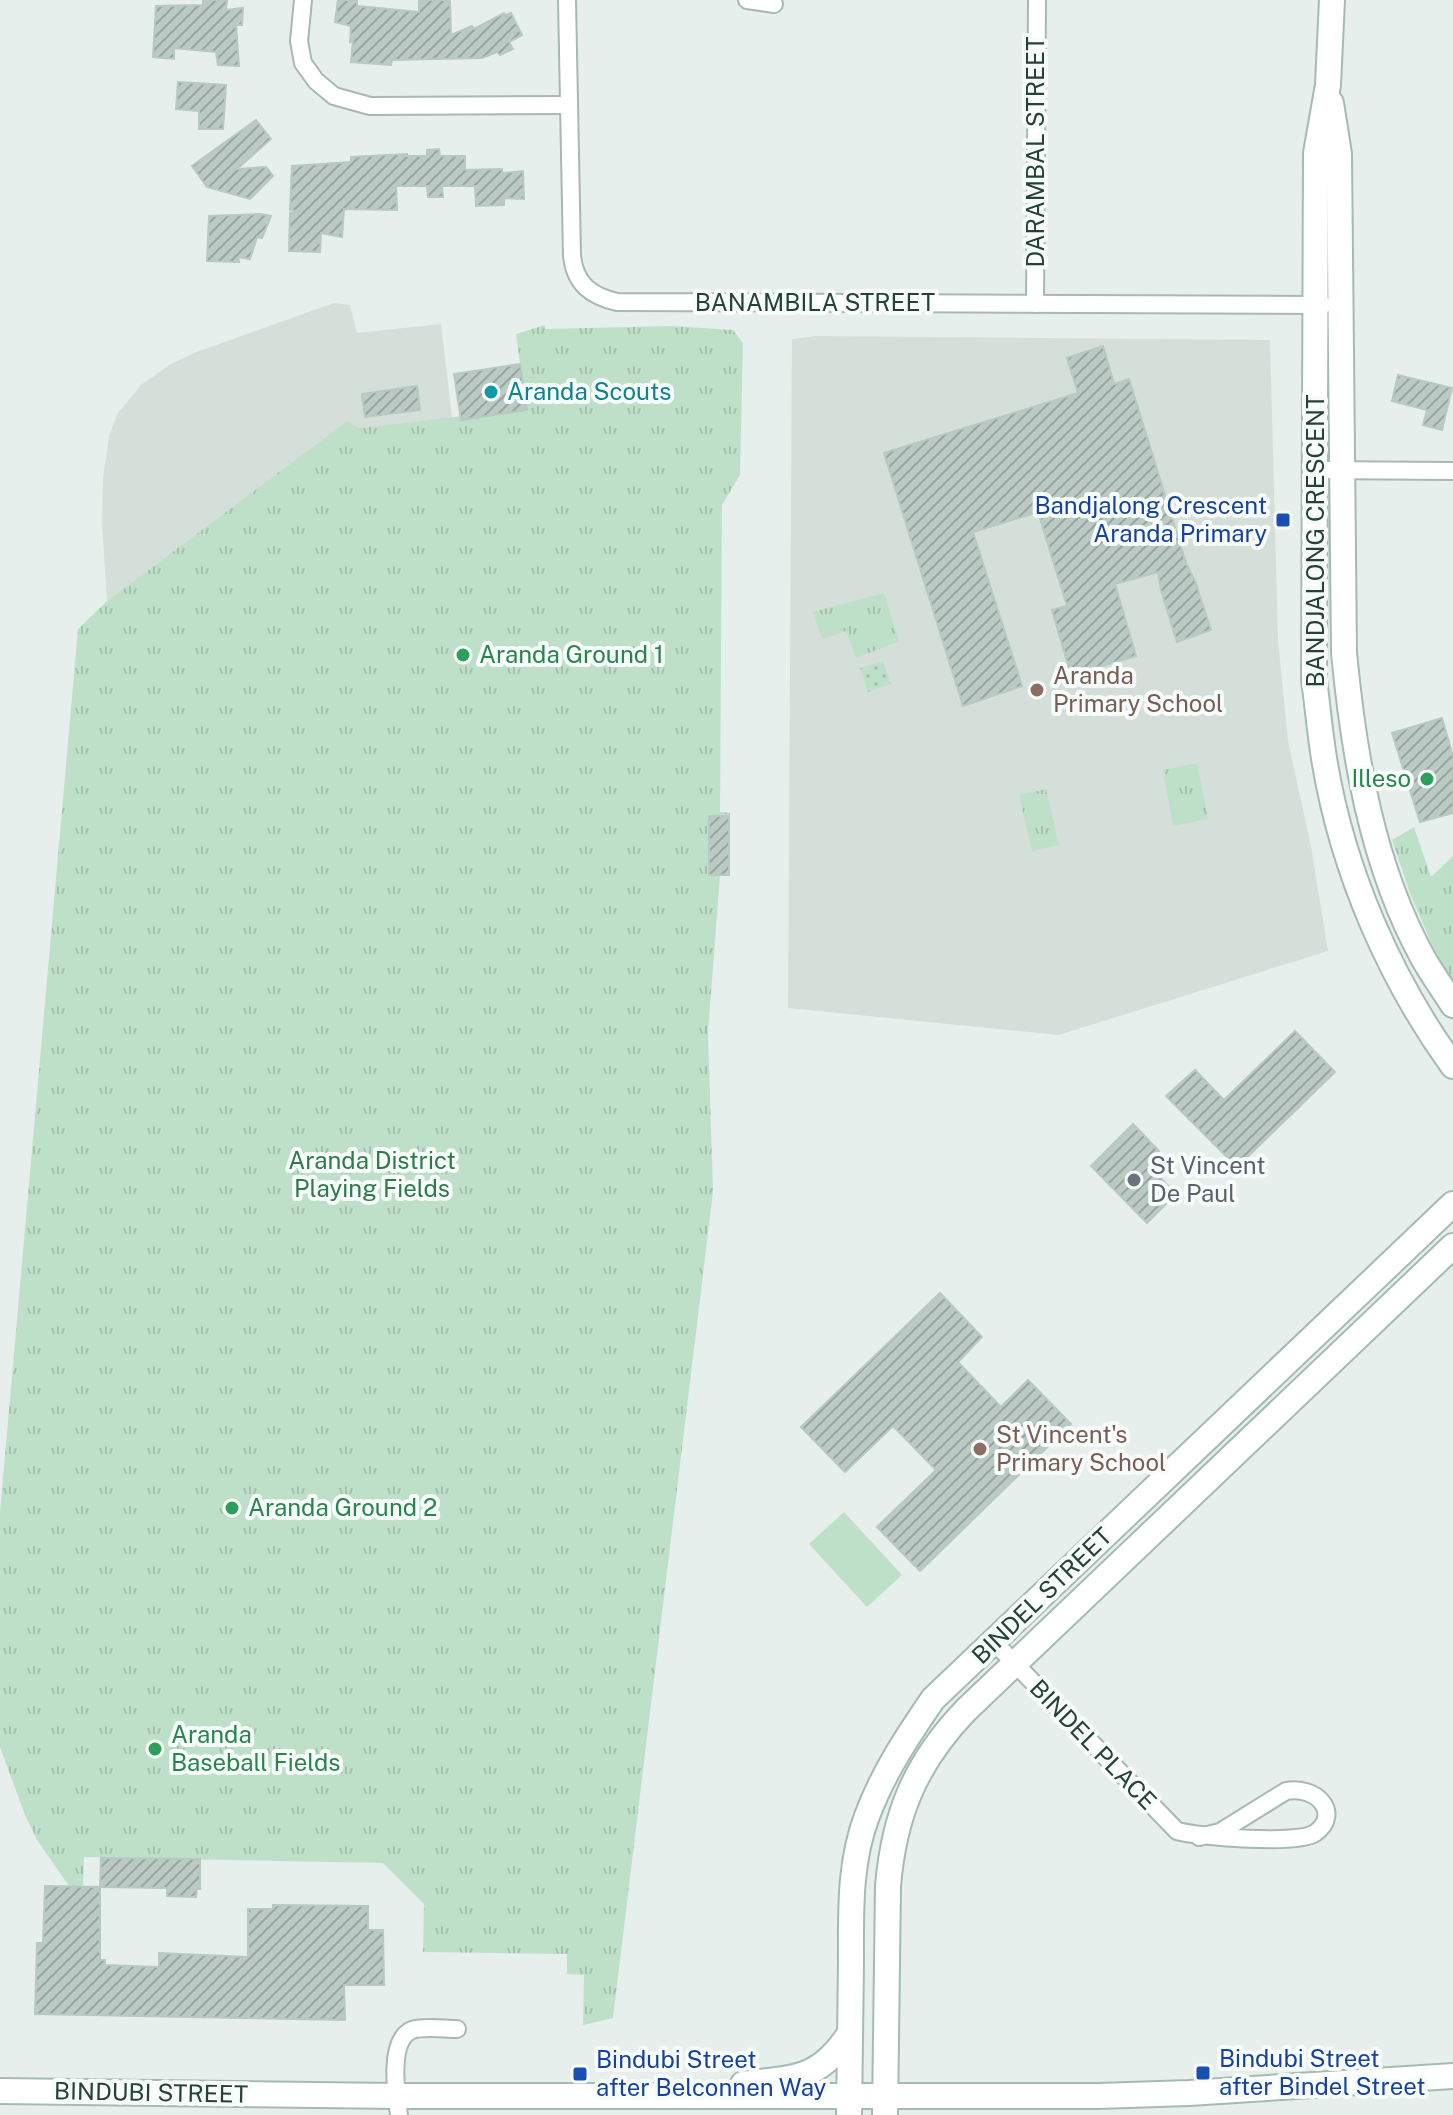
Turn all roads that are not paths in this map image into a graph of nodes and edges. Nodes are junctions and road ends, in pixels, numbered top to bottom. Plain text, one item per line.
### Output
1 (303, 0) edge
2 (567, 0) edge
3 (747, 0) edge
4 (1037, 0) edge
5 (1332, 0) edge
6 (774, 4) dead end
7 (1328, 85) junction
8 (569, 105) junction
9 (1035, 304) junction
10 (1315, 305) junction
11 (1341, 305) junction
12 (1314, 470) junction
13 (1342, 470) junction
14 (1453, 471) edge
15 (1453, 1005) edge
16 (1453, 1066) edge
17 (1453, 1204) edge
18 (1453, 1246) edge
19 (1352, 1300) junction
20 (1375, 1320) junction
21 (1155, 1488) junction
22 (1175, 1511) junction
23 (994, 1642) junction
24 (1015, 1664) junction
25 (881, 1783) junction
26 (908, 1795) junction
27 (1199, 1837) junction
28 (457, 2029) dead end
29 (850, 2033) junction
30 (1453, 2076) edge
31 (0, 2091) edge
32 (657, 2095) junction
33 (398, 2105) edge
34 (850, 2106) edge
35 (885, 2106) edge

1 - 8 street
2 - 8 street, BANAMBILA STREET
3 - 6 street
4 - 9 street, DARAMBAL STREET
5 - 7 street, BANDJALONG CRESCENT
7 - 10 street, BANDJALONG CRESCENT
7 - 11 street, BANDJALONG CRESCENT
8 - 9 street, BANAMBILA STREET
9 - 10 street, BANAMBILA STREET
10 - 11 street, BANAMBILA STREET
10 - 12 street, BANDJALONG CRESCENT
11 - 13 street, BANDJALONG CRESCENT
12 - 13 street
12 - 16 street, BANDJALONG CRESCENT
13 - 14 street
13 - 15 street, BANDJALONG CRESCENT
17 - 19 street, BINDEL STREET
18 - 20 street, BINDEL STREET
19 - 20 street
19 - 21 street, BINDEL STREET
20 - 22 street, BINDEL STREET
21 - 22 street
21 - 23 street, BINDEL STREET
22 - 24 street, BINDEL STREET
23 - 24 street, BINDEL PLACE
23 - 25 street, BINDEL STREET
24 - 26 street, BINDEL STREET
24 - 27 street, BINDEL PLACE
25 - 26 street
25 - 29 street, BINDEL STREET
26 - 35 street, BINDEL STREET
27 - 27 street, BINDEL PLACE
28 - 33 street
29 - 32 street
29 - 34 street, BINDEL STREET
30 - 35 street, BINDUBI STREET
31 - 33 street, BINDUBI STREET
32 - 33 street, BINDUBI STREET
32 - 34 street, BINDUBI STREET
34 - 35 street, BINDUBI STREET

